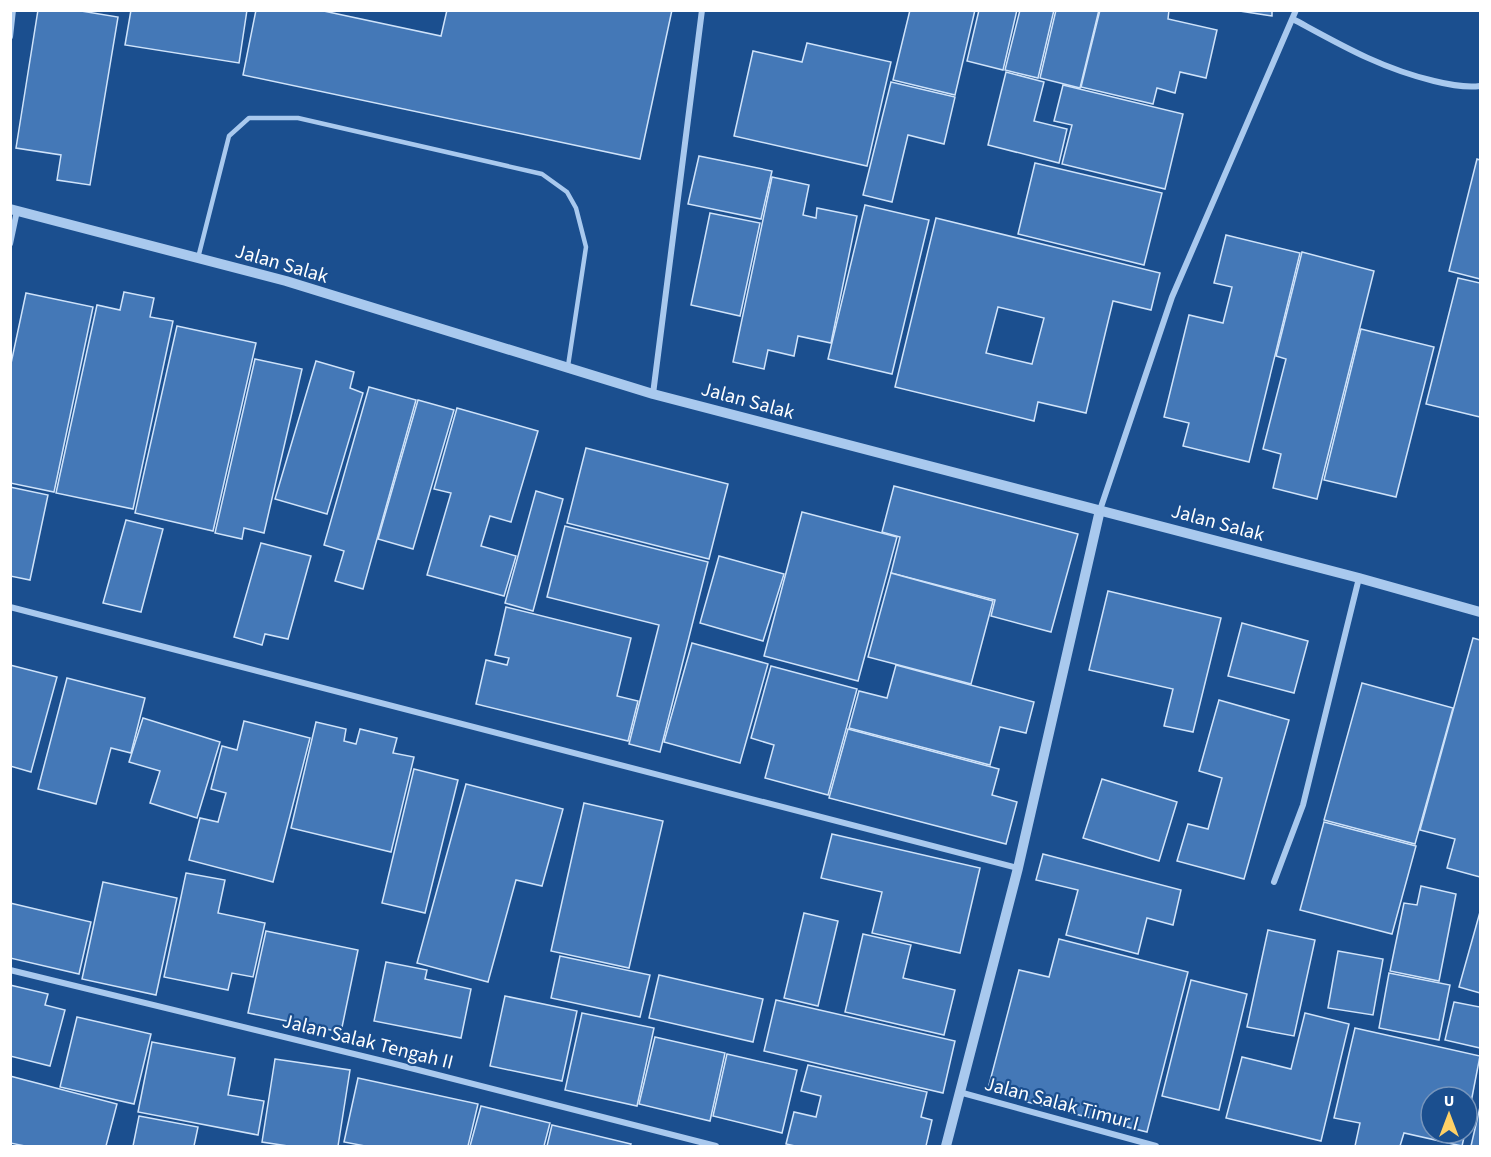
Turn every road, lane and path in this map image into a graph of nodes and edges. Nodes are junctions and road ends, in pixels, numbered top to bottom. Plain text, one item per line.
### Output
1 (13, 10) edge
2 (702, 10) edge
3 (1296, 10) edge
4 (1293, 19) junction
5 (10, 37) edge
6 (1480, 86) edge
7 (14, 210) edge
8 (10, 244) edge
9 (198, 258) junction
10 (567, 368) junction
11 (654, 394) junction
12 (1100, 510) junction
13 (1359, 578) junction
14 (10, 607) edge
15 (1480, 612) edge
16 (1018, 868) junction
17 (1274, 882) dead end
18 (10, 970) edge
19 (959, 1092) junction
20 (716, 1146) edge
21 (946, 1146) edge
22 (1156, 1146) edge

1 - 5 street
2 - 11 street
3 - 4 street
4 - 6 street
4 - 12 street
7 - 8 street
7 - 9 street, Jalan Salak
9 - 10 street, Jalan Salak
9 - 10 lane
10 - 11 street, Jalan Salak
11 - 12 street, Jalan Salak
12 - 13 street, Jalan Salak
12 - 16 street
13 - 15 street, Jalan Salak
13 - 17 street
14 - 16 street
16 - 19 street
18 - 20 street, Jalan Salak Tengah II
19 - 21 street
19 - 22 street, Jalan Salak Timur I

